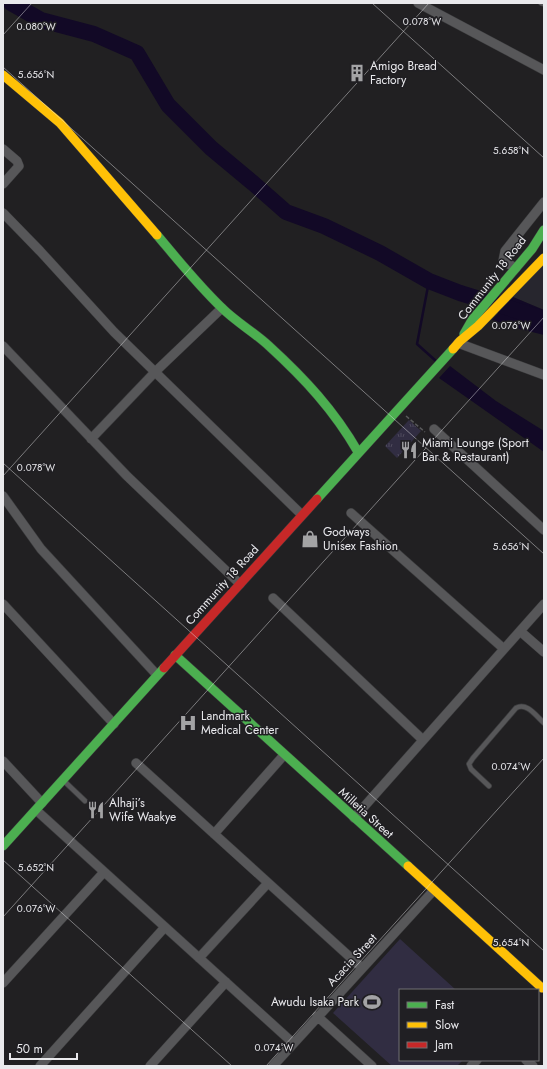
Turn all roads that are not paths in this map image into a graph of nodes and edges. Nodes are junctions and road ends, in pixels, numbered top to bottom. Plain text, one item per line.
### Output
1 (418, 3) edge
2 (541, 3) edge
3 (544, 4) edge
4 (544, 70) edge
5 (3, 75) edge
6 (3, 149) edge
7 (3, 184) edge
8 (544, 202) edge
9 (3, 213) edge
10 (544, 230) edge
11 (544, 234) edge
12 (544, 258) edge
13 (513, 272) junction
14 (222, 308) junction
15 (475, 323) junction
16 (459, 342) junction
17 (3, 346) edge
18 (155, 372) junction
19 (544, 374) edge
20 (434, 429) road end
21 (91, 439) junction
22 (358, 452) junction
23 (3, 496) edge
24 (351, 513) dead end
25 (302, 515) junction
26 (544, 530) edge
27 (240, 584) junction
28 (274, 598) dead end
29 (3, 604) edge
30 (544, 604) edge
31 (520, 631) junction
32 (504, 649) junction
33 (544, 652) edge
34 (175, 655) junction
35 (157, 676) junction
36 (544, 723) edge
37 (114, 724) junction
38 (424, 740) junction
39 (284, 755) junction
40 (3, 761) edge
41 (136, 763) dead end
42 (63, 780) junction
43 (489, 786) dead end
44 (85, 801) dead end
45 (42, 803) junction
46 (36, 810) junction
47 (354, 818) junction
48 (214, 834) junction
49 (3, 846) edge
50 (104, 872) junction
51 (268, 883) junction
52 (434, 890) junction
53 (165, 927) junction
54 (199, 958) junction
55 (362, 968) junction
56 (226, 982) junction
57 (3, 983) edge
58 (541, 988) edge
59 (317, 1016) junction
60 (293, 1043) junction
61 (40, 1066) edge
62 (150, 1066) edge
63 (273, 1066) edge
64 (372, 1066) edge

1 - 4 street
2 - 3 lane
5 - 14 street
6 - 7 street
8 - 13 street
9 - 18 street
10 - 11 street
10 - 13 street, Community 18 Road
12 - 15 street, Community 18 Road
13 - 15 street, Community 18 Road
14 - 18 street
14 - 22 street
15 - 16 street, Community 18 Road
16 - 19 street
16 - 22 street, Community 18 Road
17 - 21 street
18 - 21 street
18 - 25 street
20 - 26 street
21 - 27 street
22 - 25 street, Community 18 Road
23 - 35 street
24 - 32 street
25 - 27 street, Community 18 Road
27 - 34 street, Community 18 Road
28 - 38 street
29 - 37 street
30 - 31 street
31 - 32 street
31 - 33 street
32 - 38 street
34 - 35 street, Community 18 Road
34 - 39 street, Milletia Street
35 - 37 street, Community 18 Road
36 - 43 lane
37 - 42 street, Community 18 Road
38 - 47 street
39 - 47 street, Milletia Street
39 - 48 street
40 - 45 street
41 - 48 street
42 - 44 lane
42 - 45 street, Community 18 Road
45 - 46 street, Community 18 Road
46 - 49 street, Community 18 Road
46 - 50 street
47 - 52 street, Milletia Street
48 - 51 street
50 - 53 street
50 - 57 street
51 - 54 street
51 - 55 street
52 - 55 street, Acacia Street
52 - 58 street, Milletia Street
53 - 54 street
53 - 61 street
54 - 56 street
55 - 59 street, Acacia Street
56 - 60 street
56 - 62 street
59 - 60 street, Acacia Street
59 - 64 street
60 - 63 street, Acacia Street

